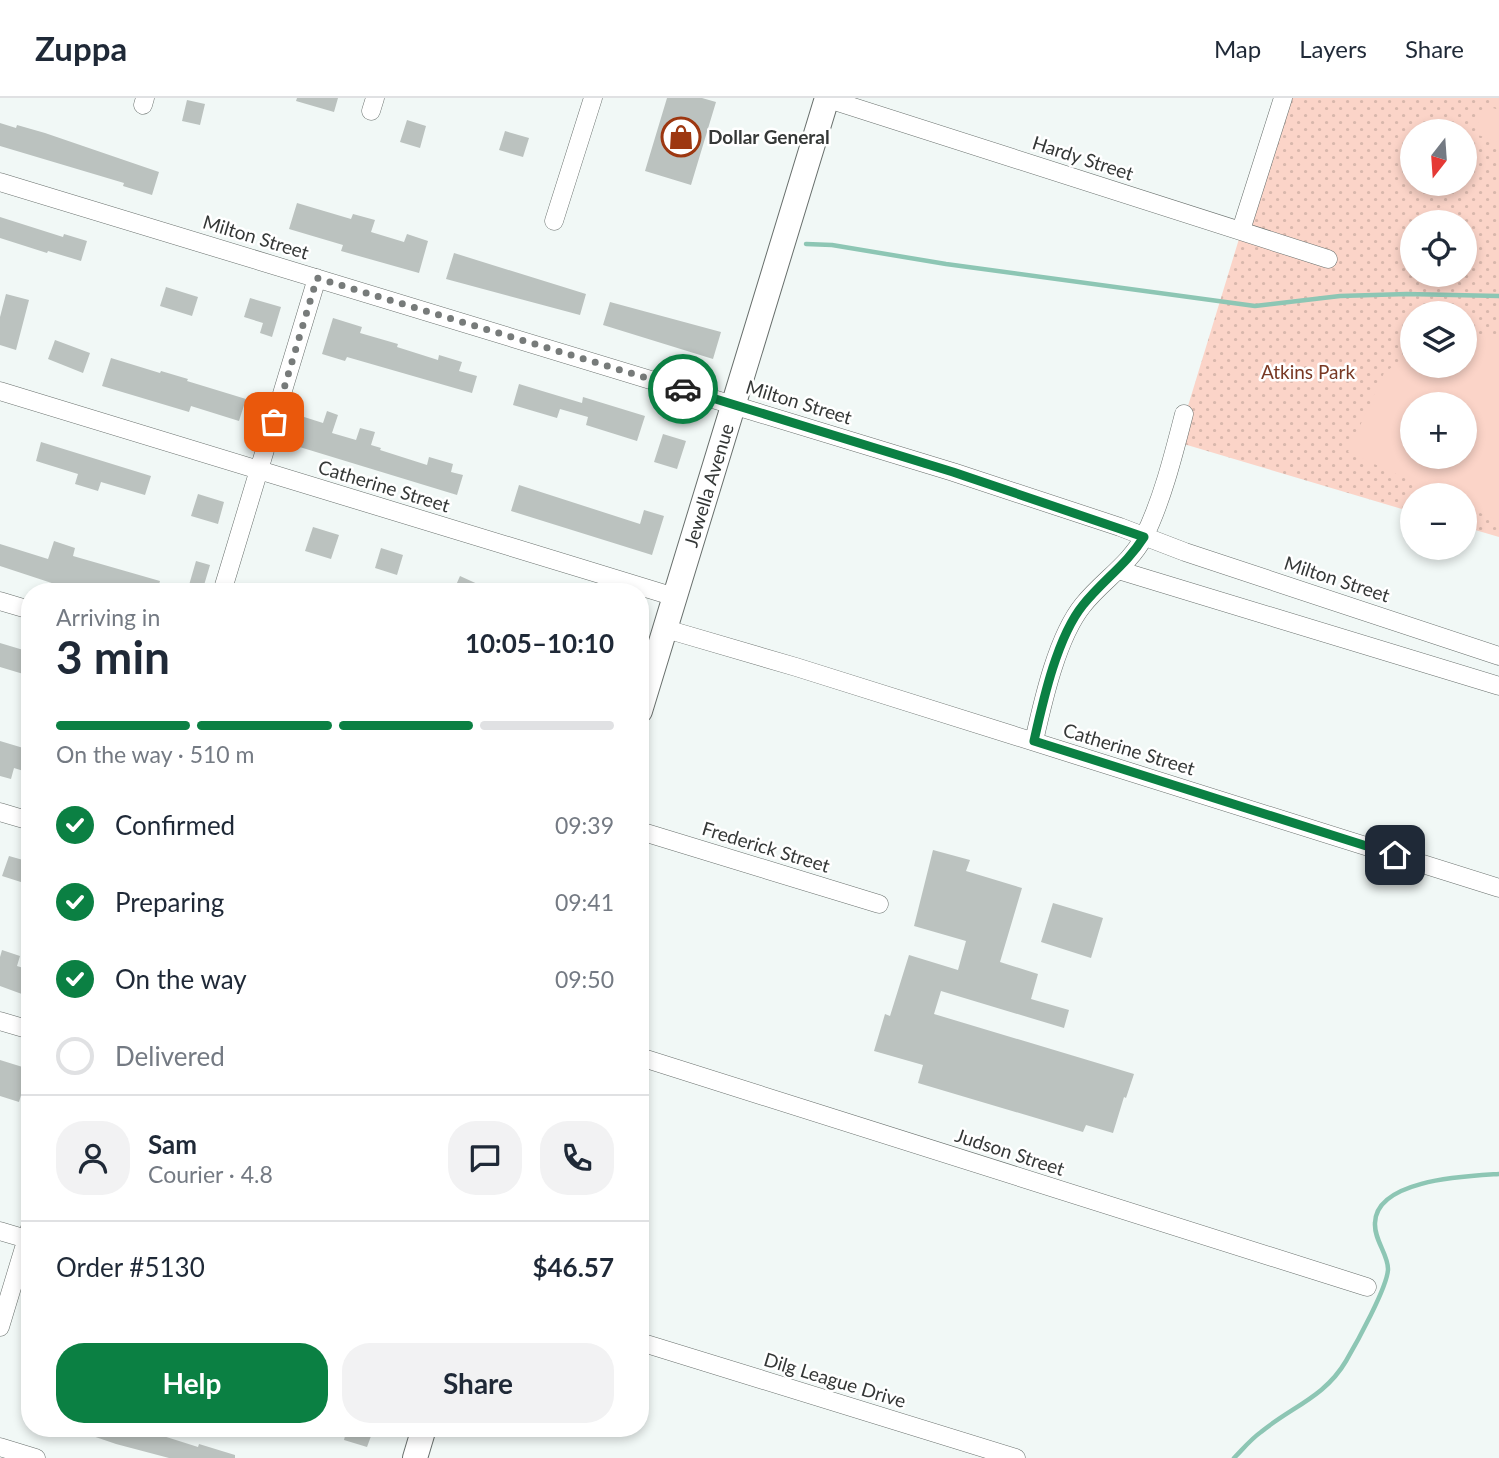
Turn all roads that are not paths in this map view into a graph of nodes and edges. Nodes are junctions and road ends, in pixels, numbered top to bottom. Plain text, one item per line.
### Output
1 (593, 98) edge
2 (826, 98) edge
3 (1283, 98) edge
4 (0, 182) edge
5 (554, 221) dead end
6 (1241, 230) junction
7 (1328, 259) dead end
8 (317, 278) junction
9 (0, 391) edge
10 (733, 404) junction
11 (1184, 414) dead end
12 (259, 471) junction
13 (1144, 537) junction
14 (1118, 570) junction
15 (225, 583) edge
16 (629, 583) edge
17 (649, 589) edge
18 (675, 597) junction
19 (0, 601) edge
20 (21, 607) edge
21 (666, 629) junction
22 (1499, 656) edge
23 (649, 683) edge
24 (1499, 686) edge
25 (1034, 741) junction
26 (0, 812) edge
27 (21, 818) edge
28 (649, 834) edge
29 (1499, 888) edge
30 (878, 904) dead end
31 (0, 1021) edge
32 (21, 1027) edge
33 (649, 1060) edge
34 (0, 1231) edge
35 (21, 1235) edge
36 (21, 1261) edge
37 (1367, 1287) dead end
38 (0, 1327) edge
39 (649, 1345) edge
40 (421, 1437) edge
41 (0, 1447) edge
42 (36, 1458) edge
43 (415, 1458) edge
44 (1016, 1458) edge

1 - 5 street
2 - 6 street, Hardy Street
2 - 10 main road, Jewella Avenue
3 - 6 street
4 - 8 street, Milton Street
6 - 7 street, Hardy Street
8 - 10 street, Milton Street
8 - 12 street
9 - 12 street, Catherine Street
10 - 13 street, Milton Street
10 - 18 main road, Jewella Avenue
11 - 13 street
12 - 15 street
12 - 16 street, Catherine Street
13 - 14 street
13 - 22 street, Milton Street
14 - 24 street
14 - 25 street
17 - 18 street, Catherine Street
18 - 21 main road, Jewella Avenue
19 - 20 street
21 - 23 main road, Jewella Avenue
21 - 25 street, Catherine Street
25 - 29 street, Catherine Street
26 - 27 street
28 - 30 street, Frederick Street
31 - 32 street
33 - 37 street, Judson Street
34 - 35 street
36 - 38 street
39 - 44 street, Dilg League Drive
40 - 43 main road
41 - 42 street

